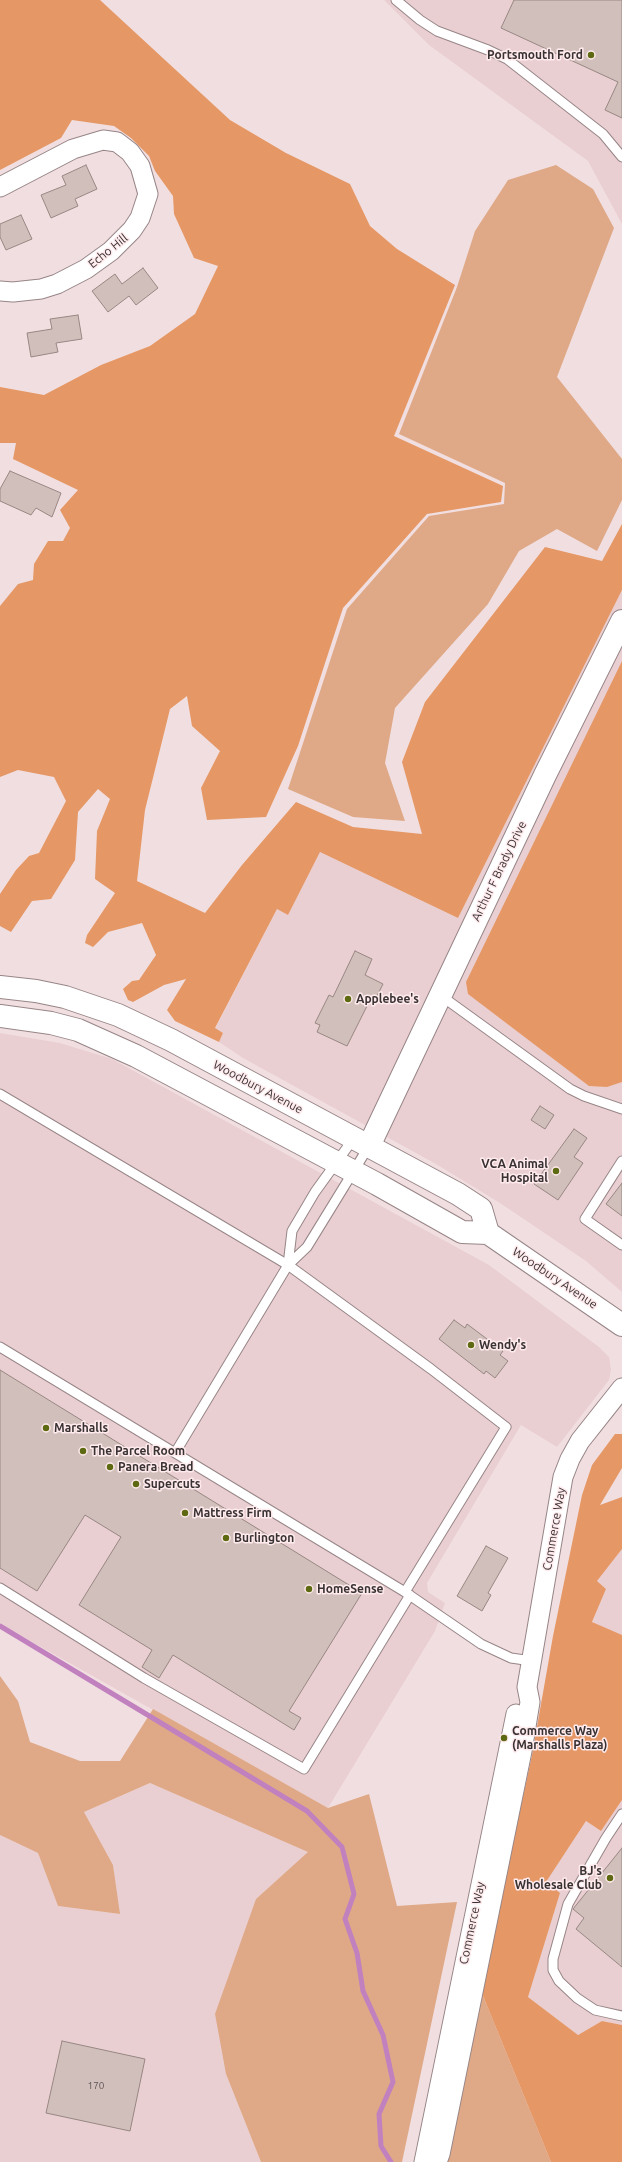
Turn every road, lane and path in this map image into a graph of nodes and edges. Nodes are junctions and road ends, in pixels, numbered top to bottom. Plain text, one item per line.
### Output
1 (396, 0) edge
2 (622, 158) edge
3 (0, 187) edge
4 (0, 291) edge
5 (622, 621) edge
6 (0, 987) edge
7 (440, 995) junction
8 (0, 1016) edge
9 (0, 1094) edge
10 (621, 1107) edge
11 (362, 1142) junction
12 (622, 1161) edge
13 (345, 1167) junction
14 (488, 1233) junction
15 (622, 1245) edge
16 (288, 1265) junction
17 (622, 1325) edge
18 (0, 1347) edge
19 (622, 1388) edge
20 (176, 1453) junction
21 (0, 1588) edge
22 (408, 1594) junction
23 (532, 1661) junction
24 (527, 1687) junction
25 (622, 1814) edge
26 (622, 2016) edge
27 (424, 2162) edge
28 (437, 2162) edge

1 - 2 lane
3 - 4 street, Echo Hill
5 - 7 main road, Arthur F Brady Drive
6 - 11 main road, Woodbury Avenue
7 - 10 lane
7 - 11 main road, Arthur F Brady Drive
8 - 13 main road
9 - 16 lane
11 - 13 lane
11 - 13 lane
11 - 14 main road, Woodbury Avenue
12 - 15 lane
13 - 14 main road
13 - 16 lane
13 - 16 lane
14 - 17 main road, Woodbury Avenue
16 - 20 lane
16 - 22 lane
18 - 20 lane
19 - 23 street, Commerce Way
20 - 22 lane
21 - 22 lane
22 - 23 lane
23 - 24 street, Commerce Way
24 - 27 street, Commerce Way
24 - 28 street, Commerce Way
25 - 26 lane

